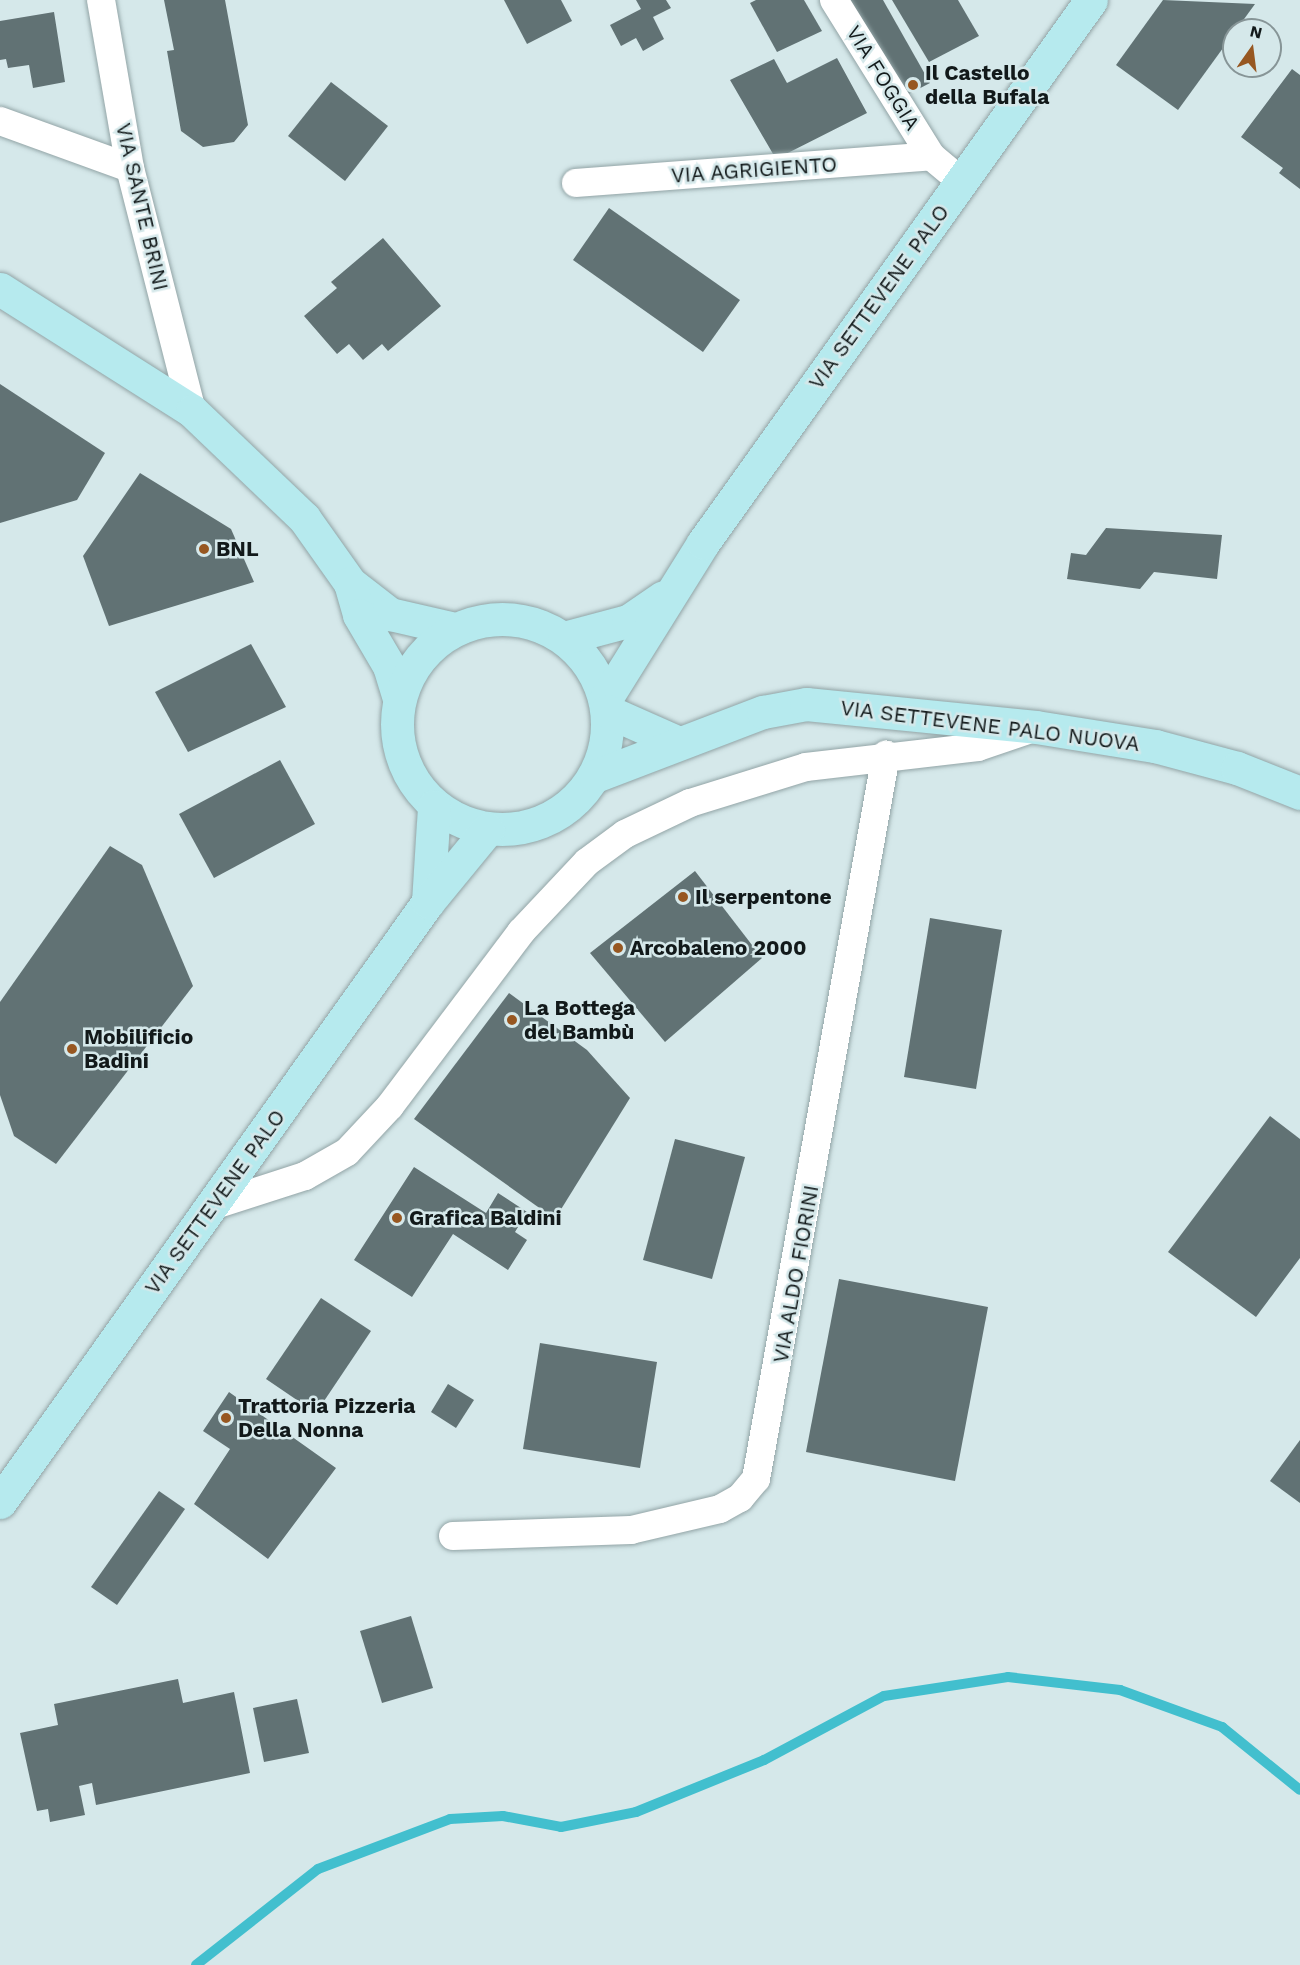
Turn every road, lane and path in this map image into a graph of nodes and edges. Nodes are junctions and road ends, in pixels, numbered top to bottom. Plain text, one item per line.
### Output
1 (101, 0) edge
2 (834, 0) edge
3 (1091, 0) edge
4 (0, 121) edge
5 (931, 156) junction
6 (130, 168) junction
7 (961, 181) junction
8 (576, 183) dead end
9 (0, 289) edge
10 (192, 411) junction
11 (350, 583) junction
12 (667, 595) junction
13 (455, 629) junction
14 (564, 638) junction
15 (399, 699) junction
16 (606, 706) junction
17 (1036, 727) junction
18 (679, 743) junction
19 (886, 754) junction
20 (595, 776) junction
21 (1300, 794) edge
22 (434, 806) junction
23 (488, 829) junction
24 (428, 902) junction
25 (212, 1206) junction
26 (0, 1502) edge
27 (453, 1536) dead end

1 - 6 street, VIA SANTE BRINI
2 - 5 street, VIA FOGGIA
3 - 7 main road, VIA SETTEVENE PALO
4 - 6 street
5 - 7 street, VIA FOGGIA
5 - 8 street, VIA AGRIGIENTO
6 - 10 street, VIA SANTE BRINI
7 - 12 main road, VIA SETTEVENE PALO
9 - 10 main road
10 - 11 main road
11 - 13 main road
11 - 15 main road
12 - 14 main road
12 - 16 main road, VIA SETTEVENE PALO
13 - 14 main road
13 - 15 main road
14 - 16 main road
15 - 22 main road
16 - 18 main road
16 - 20 main road
17 - 18 main road, VIA SETTEVENE PALO NUOVA
17 - 19 street
17 - 21 main road, VIA SETTEVENE PALO NUOVA
18 - 20 main road, VIA SETTEVENE PALO NUOVA
19 - 25 street
19 - 27 street, VIA ALDO FIORINI
20 - 23 main road
22 - 23 main road
22 - 24 main road
23 - 24 main road, VIA SETTEVENE PALO
24 - 25 main road, VIA SETTEVENE PALO
25 - 26 main road, VIA SETTEVENE PALO

